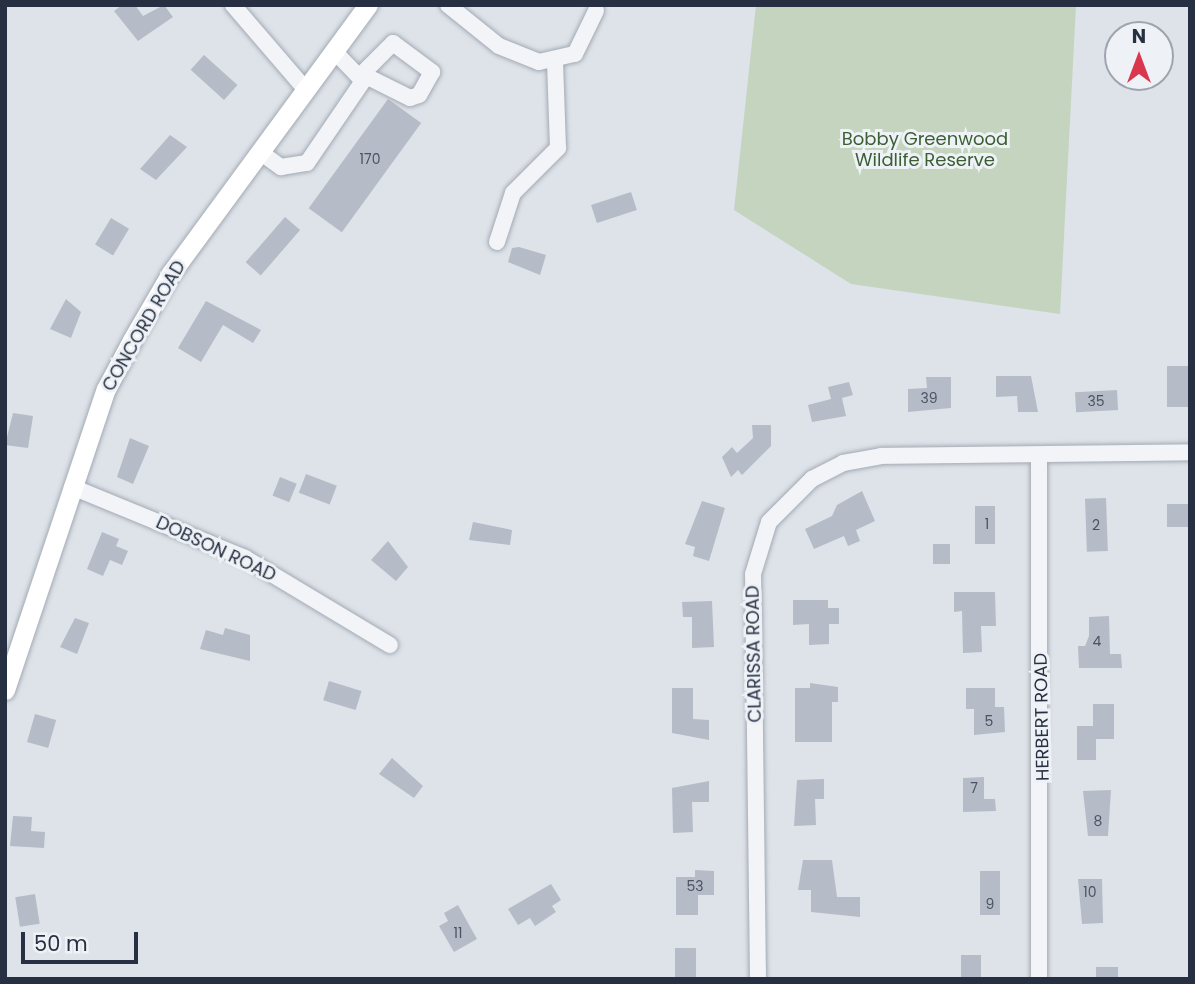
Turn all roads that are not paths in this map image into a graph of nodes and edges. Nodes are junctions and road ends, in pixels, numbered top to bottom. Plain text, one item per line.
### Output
1 (233, 5) edge
2 (368, 5) edge
3 (449, 5) edge
4 (596, 11) dead end
5 (335, 52) junction
6 (555, 62) junction
7 (306, 90) junction
8 (260, 152) junction
9 (497, 242) dead end
10 (1190, 452) edge
11 (1039, 455) junction
12 (72, 487) junction
13 (390, 645) dead end
14 (5, 690) edge
15 (758, 979) edge
16 (1040, 979) edge

1 - 7 street
2 - 5 main road, CONCORD ROAD
3 - 6 street
4 - 6 street
5 - 7 main road, CONCORD ROAD
5 - 8 street
6 - 9 street
7 - 8 main road, CONCORD ROAD
8 - 12 main road, CONCORD ROAD
10 - 11 street, CLARISSA ROAD
11 - 15 street, CLARISSA ROAD
11 - 16 street, HERBERT ROAD
12 - 13 street, DOBSON ROAD
12 - 14 main road, CONCORD ROAD

